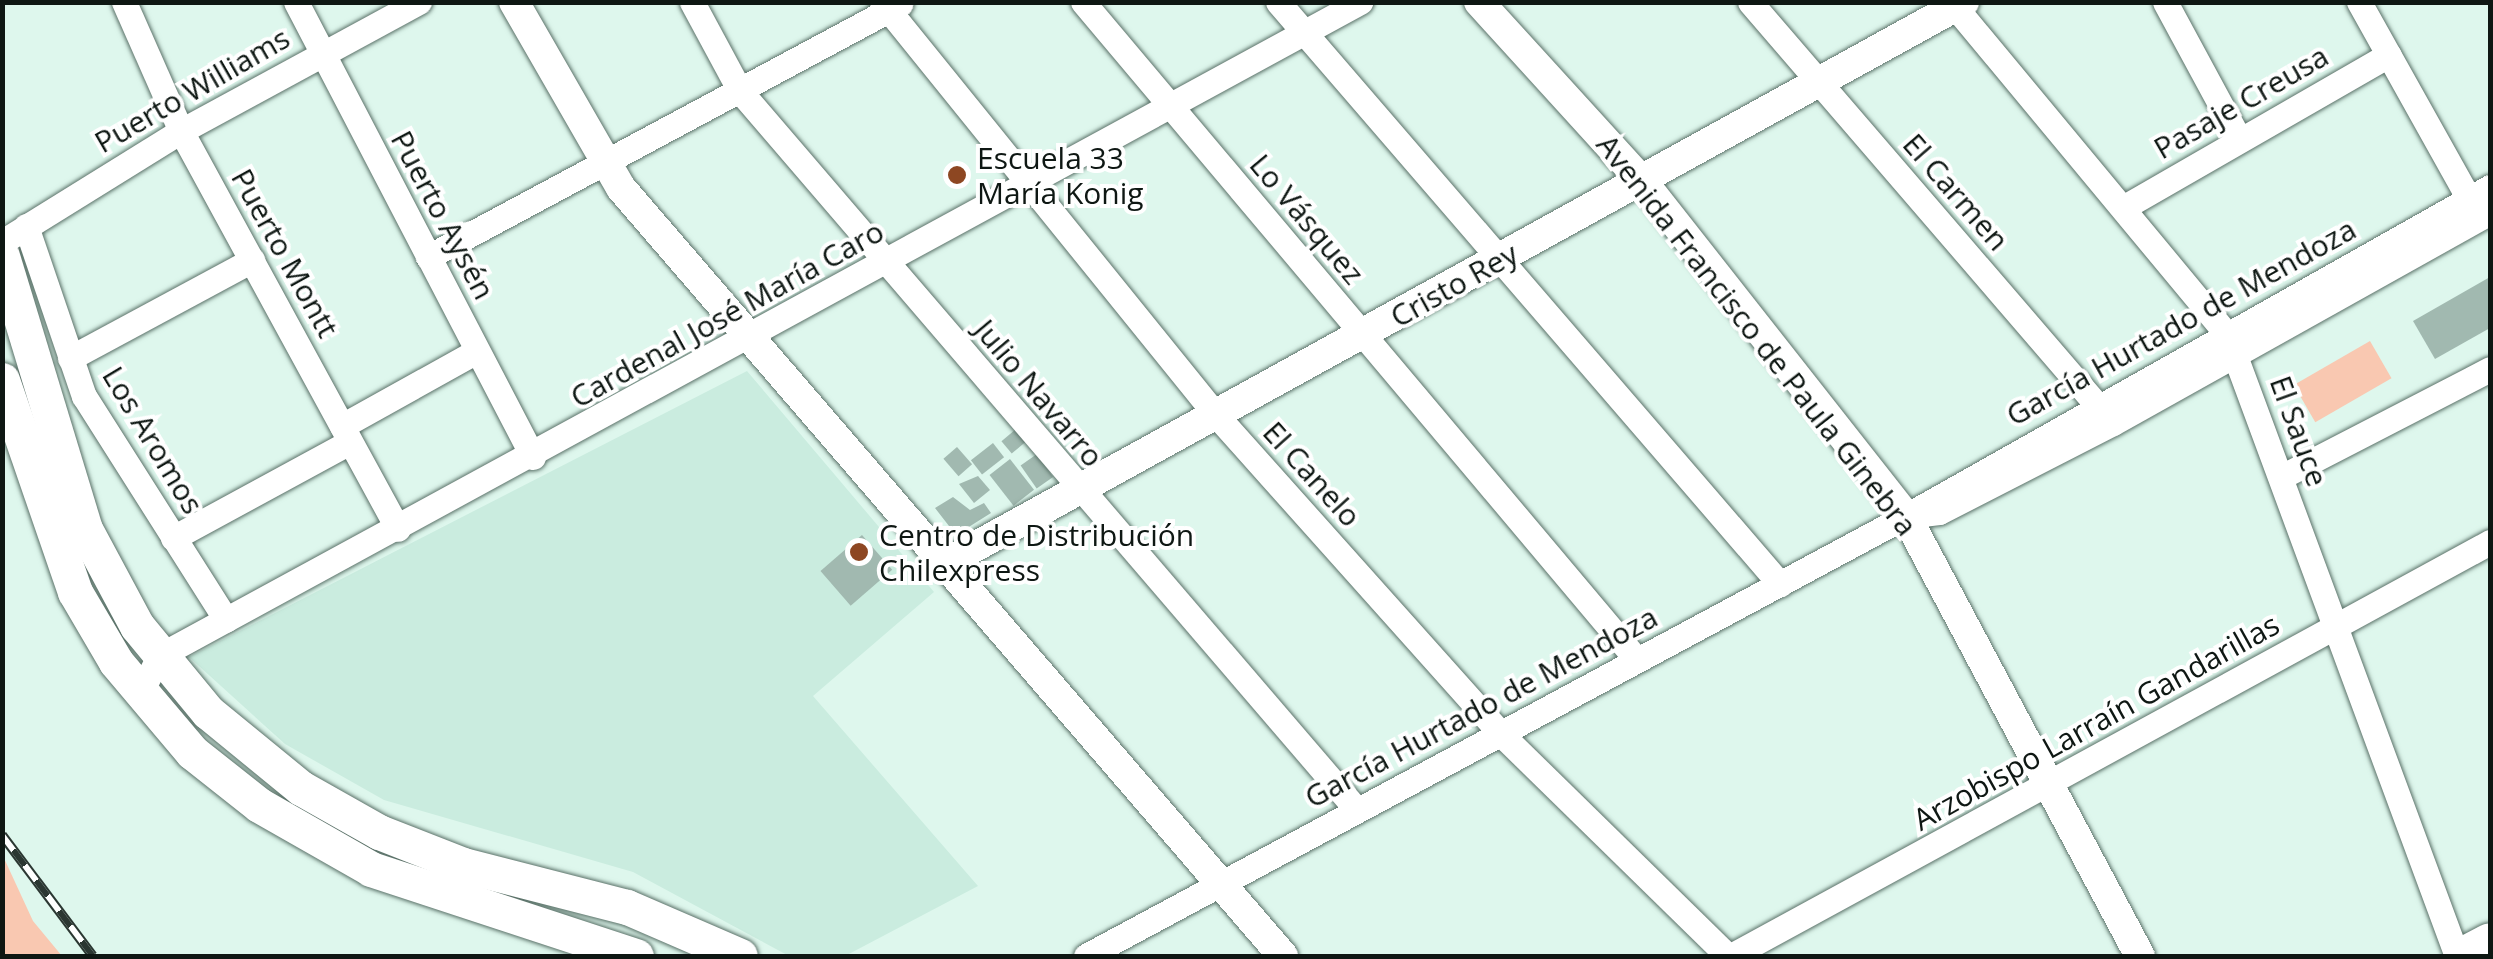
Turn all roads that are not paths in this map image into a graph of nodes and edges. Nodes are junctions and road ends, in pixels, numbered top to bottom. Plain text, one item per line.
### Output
1 (124, 2) edge
2 (296, 2) edge
3 (419, 2) edge
4 (514, 2) edge
5 (692, 2) edge
6 (1083, 2) edge
7 (1278, 2) edge
8 (1360, 2) edge
9 (1480, 2) edge
10 (1750, 2) edge
11 (2360, 2) edge
12 (1957, 4) edge
13 (890, 5) edge
14 (2172, 5) edge
15 (1304, 32) junction
16 (322, 54) junction
17 (2389, 55) junction
18 (1820, 85) junction
19 (740, 92) junction
20 (1170, 106) junction
21 (182, 131) junction
22 (2239, 139) junction
23 (604, 167) junction
24 (1029, 182) junction
25 (1643, 182) junction
26 (2483, 199) edge
27 (2126, 206) junction
28 (26, 226) junction
29 (2, 242) edge
30 (2, 256) edge
31 (428, 257) junction
32 (252, 260) junction
33 (1499, 260) junction
34 (887, 263) junction
35 (1363, 335) junction
36 (754, 340) junction
37 (2232, 345) junction
38 (477, 351) junction
39 (70, 358) junction
40 (2490, 370) edge
41 (2, 380) edge
42 (1216, 415) junction
43 (2106, 415) junction
44 (346, 434) junction
45 (533, 457) junction
46 (2281, 477) junction
47 (1079, 490) junction
48 (1906, 516) junction
49 (398, 529) junction
50 (173, 538) junction
51 (2490, 542) edge
52 (942, 565) junction
53 (1780, 584) junction
54 (226, 620) junction
55 (2336, 627) junction
56 (159, 656) junction
57 (1637, 660) junction
58 (140, 694) junction
59 (1500, 733) junction
60 (2050, 786) junction
61 (1357, 810) junction
62 (1219, 883) junction
63 (2490, 943) edge
64 (636, 956) edge
65 (740, 956) edge
66 (1086, 956) edge
67 (1282, 956) edge
68 (1730, 956) edge
69 (2140, 956) edge
70 (2456, 956) edge
71 (2466, 956) edge

1 - 21 street, Puerto Montt
2 - 16 street, Puerto Aysén
3 - 16 street, Puerto Williams
4 - 23 street
5 - 19 street, Julio Navarro
6 - 20 street, Lo Vásquez
7 - 15 street
8 - 15 street, Cardenal José María Caro
9 - 25 street, Avenida Francisco de Paula Ginebra
10 - 18 street, El Carmen
11 - 17 street
12 - 18 street, Cristo Rey
12 - 27 street, El Sauce
13 - 19 street
13 - 24 street, El Canelo
14 - 22 street
15 - 20 street, Cardenal José María Caro
15 - 33 street
16 - 21 street, Puerto Williams
16 - 31 street, Puerto Aysén
17 - 22 street, Pasaje Creusa
17 - 26 street
18 - 25 street, Cristo Rey
18 - 43 street, El Carmen
19 - 23 street
19 - 34 street, Julio Navarro
20 - 24 street, Cardenal José María Caro
20 - 35 street, Lo Vásquez
21 - 28 street, Puerto Williams
21 - 32 street, Puerto Montt
22 - 27 street, Pasaje Creusa
23 - 31 street
23 - 36 street
24 - 34 street, Cardenal José María Caro
24 - 42 street, El Canelo
25 - 33 street, Cristo Rey
25 - 48 street, Avenida Francisco de Paula Ginebra
26 - 37 street, García Hurtado de Mendoza
27 - 37 street, El Sauce
28 - 29 street, Puerto Williams
28 - 39 street, Los Aromos
30 - 56 main road
31 - 38 street, Puerto Aysén
32 - 39 street
32 - 44 street, Puerto Montt
33 - 35 street, Cristo Rey
33 - 53 street
34 - 36 street, Cardenal José María Caro
34 - 47 street, Julio Navarro
35 - 42 street, Cristo Rey
35 - 57 street, Lo Vásquez
36 - 45 street, Cardenal José María Caro
36 - 52 street
37 - 43 street, García Hurtado de Mendoza
37 - 46 street, El Sauce
38 - 44 street
38 - 45 street, Puerto Aysén
39 - 50 street, Los Aromos
40 - 46 street
41 - 58 main road
42 - 47 street, Cristo Rey
42 - 59 street, El Canelo
43 - 48 street, García Hurtado de Mendoza
44 - 49 street, Puerto Montt
44 - 50 street
45 - 49 street, Cardenal José María Caro
46 - 55 street, El Sauce
47 - 52 street, Cristo Rey
47 - 61 street, Julio Navarro
48 - 53 street, García Hurtado de Mendoza
48 - 60 street, Avenida Francisco de Paula Ginebra
49 - 54 street, Cardenal José María Caro
50 - 54 street, Los Aromos
51 - 55 street, Arzobispo Larraín Gandarillas
52 - 62 street
53 - 57 street, García Hurtado de Mendoza
54 - 56 street, Cardenal José María Caro
55 - 60 street, Arzobispo Larraín Gandarillas
55 - 70 street, El Sauce
56 - 58 street
56 - 65 main road
57 - 59 street, García Hurtado de Mendoza
58 - 64 main road
59 - 61 street, García Hurtado de Mendoza
59 - 68 street, El Canelo
60 - 68 street, Arzobispo Larraín Gandarillas
60 - 69 street, Avenida Francisco de Paula Ginebra
61 - 62 street, García Hurtado de Mendoza
62 - 66 street, García Hurtado de Mendoza
62 - 67 street
63 - 71 highway

